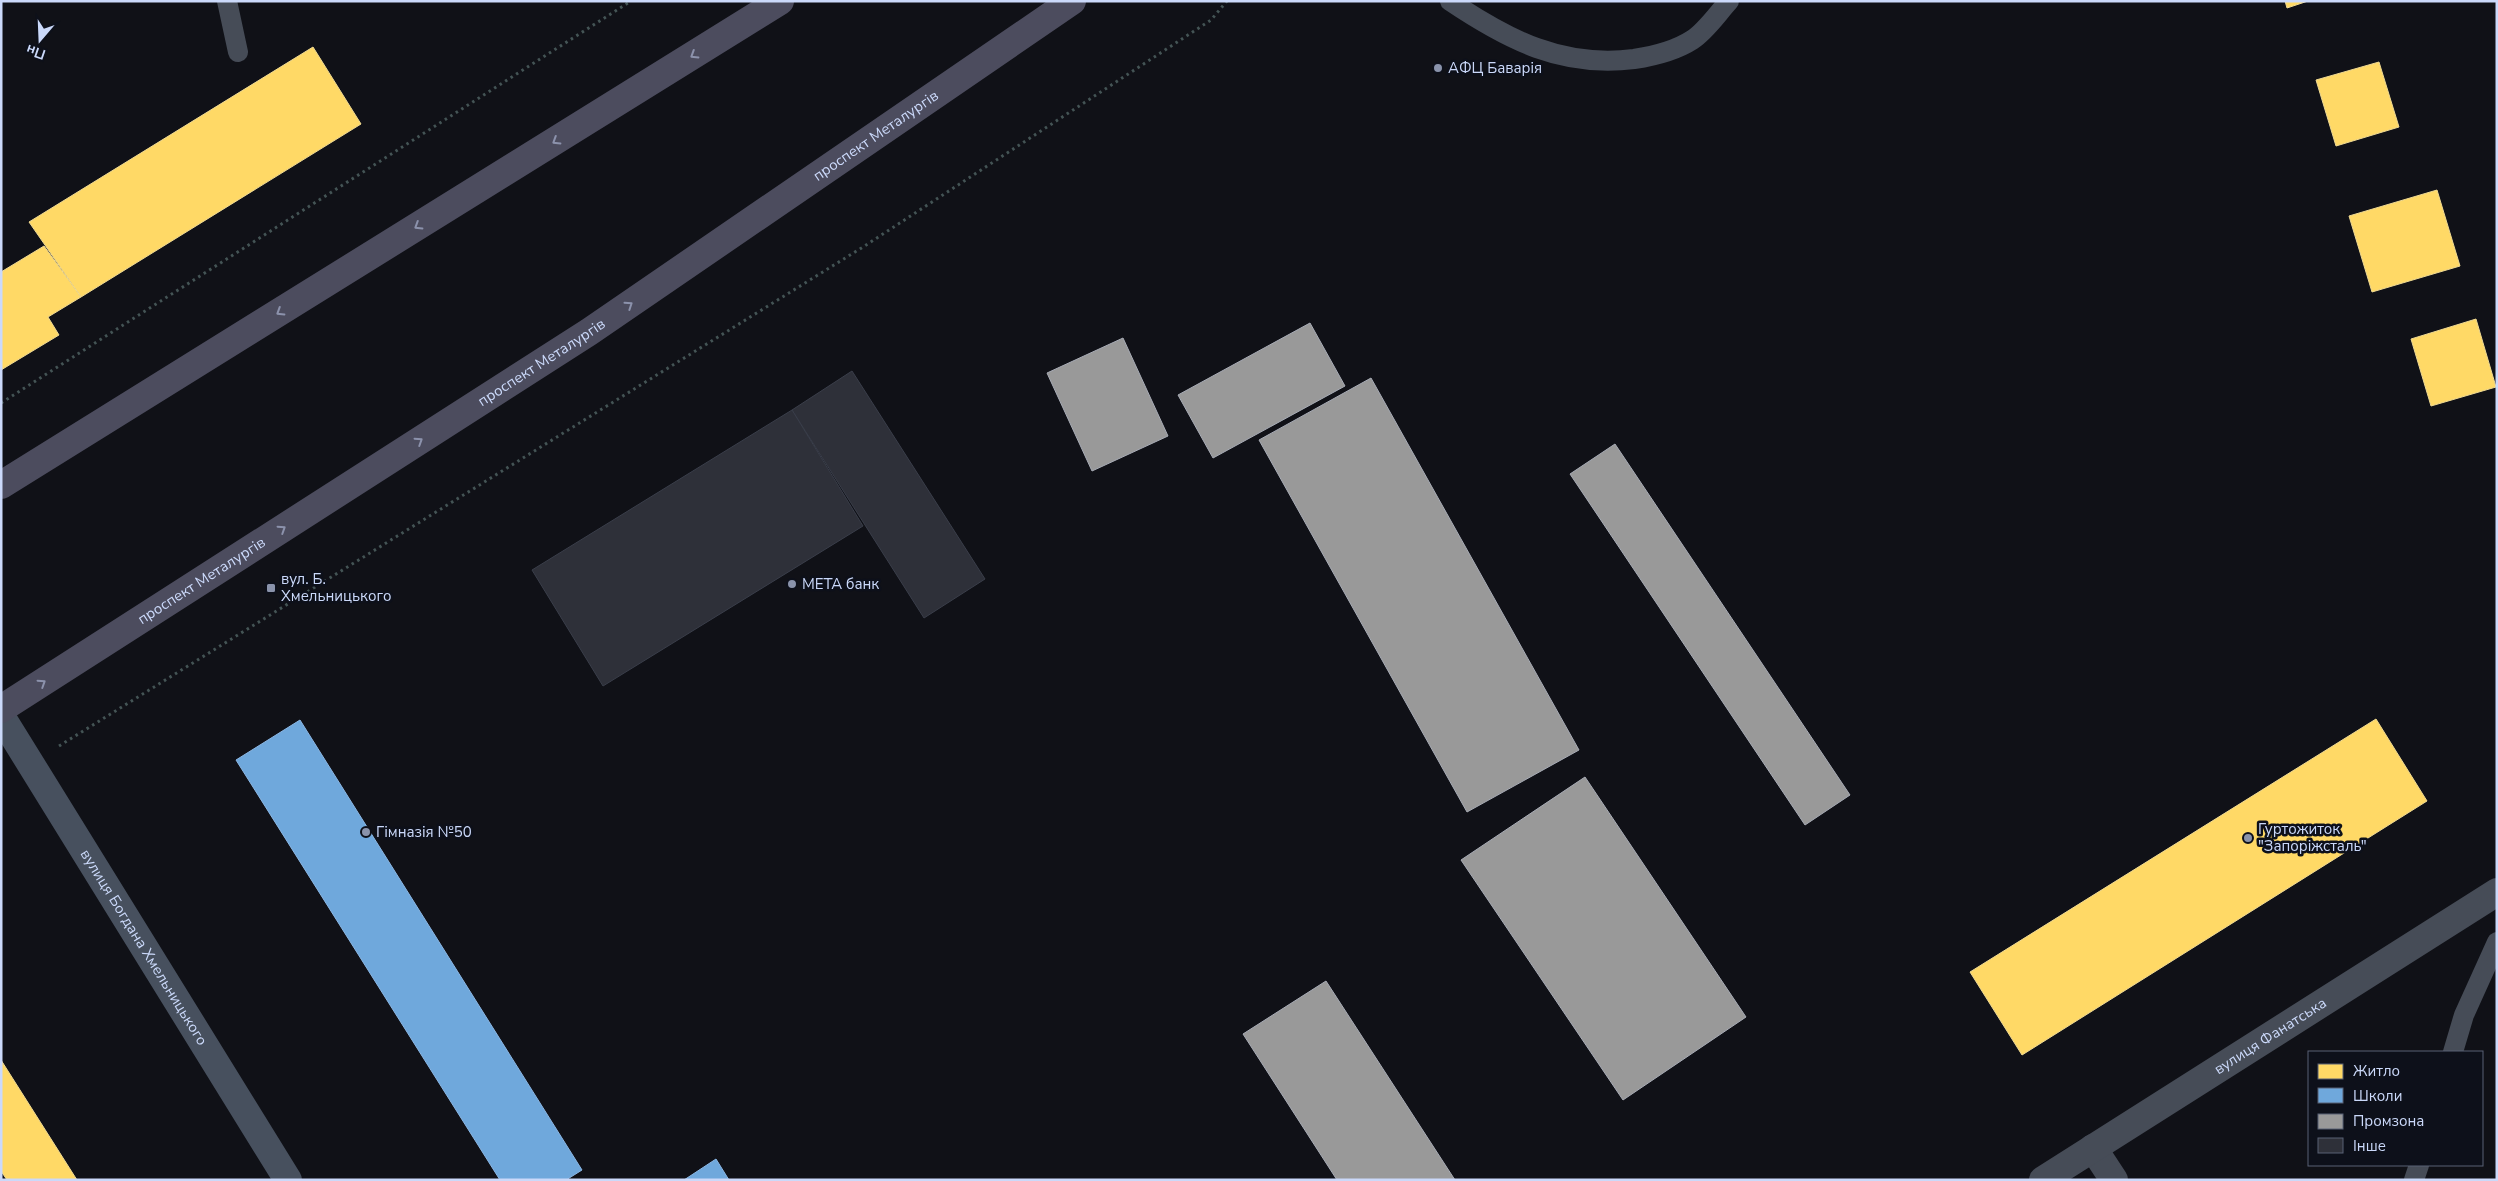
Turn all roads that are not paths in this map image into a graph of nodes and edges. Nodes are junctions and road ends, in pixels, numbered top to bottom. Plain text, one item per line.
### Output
1 (227, 1) edge
2 (780, 1) edge
3 (1072, 1) edge
4 (1450, 1) edge
5 (1729, 1) edge
6 (238, 52) dead end
7 (1, 485) edge
8 (1, 709) edge
9 (1, 716) edge
10 (2497, 892) edge
11 (2497, 942) edge
12 (2452, 1051) edge
13 (2093, 1148) junction
14 (2419, 1166) edge
15 (288, 1180) edge
16 (2042, 1180) edge
17 (2114, 1180) edge
18 (2414, 1180) edge

1 - 6 lane
2 -> 7 main road
8 -> 3 main road, проспект Металургів
4 - 5 lane
9 - 15 main road, вулиця Богдана Хмельницького
10 - 13 street, вулиця Фанатська
11 - 12 lane
13 - 16 street, вулиця Фанатська
13 - 17 street
14 - 18 lane

